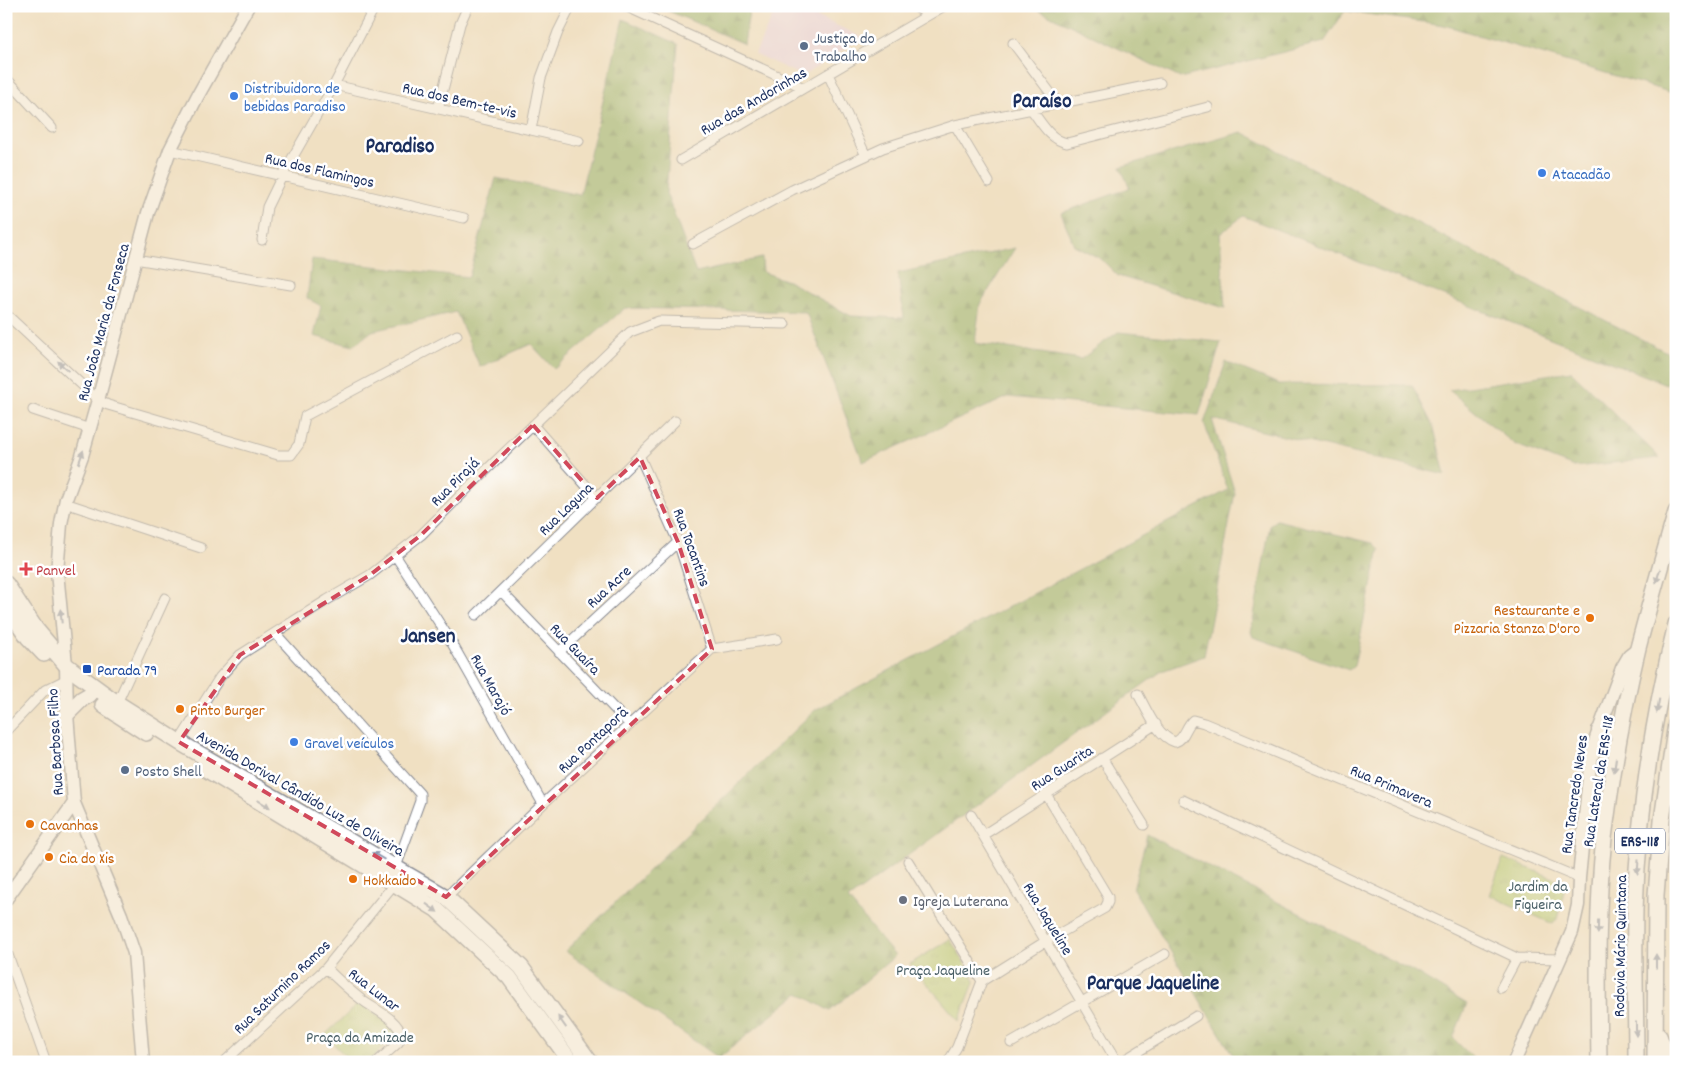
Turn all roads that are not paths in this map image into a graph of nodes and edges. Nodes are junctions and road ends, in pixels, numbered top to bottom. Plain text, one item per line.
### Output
1 (248, 6) edge
2 (374, 6) edge
3 (468, 6) edge
4 (571, 6) edge
5 (624, 6) edge
6 (914, 6) edge
7 (944, 6) edge
8 (929, 15) junction
9 (1012, 43) dead end
10 (828, 74) junction
11 (6, 78) edge
12 (1160, 82) dead end
13 (334, 85) junction
14 (804, 88) junction
15 (1058, 103) junction
16 (1208, 107) dead end
17 (438, 109) junction
18 (1031, 109) junction
19 (955, 125) junction
20 (52, 128) dead end
21 (531, 130) junction
22 (579, 141) dead end
23 (170, 150) junction
24 (866, 156) junction
25 (680, 160) dead end
26 (282, 176) junction
27 (989, 182) dead end
28 (464, 218) dead end
29 (262, 240) dead end
30 (692, 244) dead end
31 (135, 259) junction
32 (291, 285) dead end
33 (6, 314) edge
34 (784, 324) dead end
35 (457, 335) dead end
36 (98, 400) junction
37 (33, 410) dead end
38 (675, 421) dead end
39 (533, 425) junction
40 (90, 429) junction
41 (640, 457) junction
42 (597, 498) junction
43 (65, 503) junction
44 (1676, 512) edge
45 (678, 542) junction
46 (201, 548) dead end
47 (395, 555) junction
48 (6, 584) edge
49 (501, 591) junction
50 (166, 598) dead end
51 (6, 606) edge
52 (476, 615) dead end
53 (1676, 624) edge
54 (275, 633) junction
55 (777, 639) dead end
56 (712, 649) junction
57 (1638, 649) junction
58 (559, 652) junction
59 (66, 672) junction
60 (1138, 694) dead end
61 (89, 695) junction
62 (118, 703) junction
63 (67, 714) junction
64 (1676, 723) edge
65 (1156, 724) junction
66 (630, 725) junction
67 (1598, 730) junction
68 (6, 731) edge
69 (1620, 731) junction
70 (179, 742) junction
71 (1102, 758) junction
72 (1046, 794) junction
73 (1183, 800) dead end
74 (74, 803) junction
75 (543, 804) junction
76 (971, 815) dead end
77 (1144, 825) dead end
78 (983, 835) junction
79 (908, 861) dead end
80 (396, 867) junction
81 (1579, 878) junction
82 (395, 883) junction
83 (446, 897) junction
84 (6, 899) edge
85 (1046, 941) junction
86 (6, 949) edge
87 (1165, 954) dead end
88 (1517, 958) junction
89 (1560, 959) junction
90 (326, 968) junction
91 (982, 981) junction
92 (1501, 988) dead end
93 (1082, 1002) junction
94 (1196, 1016) dead end
95 (1656, 1027) junction
96 (1011, 1044) dead end
97 (46, 1062) edge
98 (144, 1062) edge
99 (224, 1062) edge
100 (377, 1062) edge
101 (571, 1062) edge
102 (590, 1062) edge
103 (948, 1062) edge
104 (1119, 1062) edge
105 (1514, 1062) edge
106 (1599, 1062) edge
107 (1636, 1062) edge
108 (1655, 1062) edge
109 (1669, 1062) edge

1 - 23 main road, Rua João Maria da Fonseca
2 - 13 street
3 - 17 street
4 - 21 street
5 - 14 street
6 - 8 street
7 - 8 street, Rua das Andorinhas
8 - 10 street, Rua das Andorinhas
9 - 15 street
10 - 14 street, Rua das Andorinhas
10 - 24 street
11 - 20 street
12 - 15 street
13 - 17 street, Rua dos Bem-te-vis
13 - 26 street
14 - 25 street, Rua das Andorinhas
15 - 18 street
16 - 18 street
17 - 21 street, Rua dos Bem-te-vis
18 - 19 street
19 - 24 street
19 - 27 street
21 - 22 street, Rua dos Bem-te-vis
23 - 26 street, Rua dos Flamingos
23 - 31 main road, Rua João Maria da Fonseca
24 - 30 street
26 - 28 street, Rua dos Flamingos
26 - 29 street
31 - 32 street
31 - 36 main road, Rua João Maria da Fonseca
36 -> 33 street
34 - 39 street, Rua Pirajá
35 - 36 street
36 - 40 main road, Rua João Maria da Fonseca
37 - 40 street
38 - 41 street, Rua Laguna
39 - 42 street
39 - 47 street, Rua Pirajá
43 -> 40 main road, Rua João Maria da Fonseca
41 - 42 street, Rua Laguna
41 - 45 street, Rua Tocantins
42 - 49 street, Rua Laguna
43 - 46 street
59 -> 43 main road, Rua João Maria da Fonseca
44 -> 57 main road, Rua Lateral da ERS-118
45 - 56 street, Rua Tocantins
45 - 58 street, Rua Acre
47 - 54 street, Rua Pirajá
47 - 75 street, Rua Marajó
48 - 59 main road, Avenida Dorival Cândido Luz de Oliveira
49 - 52 street, Rua Laguna
49 - 58 street, Rua Guaíra
50 - 62 street
51 - 59 main road, Avenida Dorival Cândido Luz de Oliveira
53 -> 107 main road, Rodovia Mário Quintana / ERS-118
54 - 70 street, Rua Pirajá
54 - 80 street
55 - 56 street
56 - 66 street, Rua Pontaporã
57 - 67 main road, Rua Tancredo Neves
57 - 69 main road, Rua Lateral da ERS-118
58 - 66 street, Rua Guaíra
59 - 61 main road, Avenida Dorival Cândido Luz de Oliveira
59 - 62 main road, Avenida Dorival Cândido Luz de Oliveira
59 - 63 main road, Rua Barbosa Filho
59 - 68 street
60 - 65 street
61 - 63 main road
61 -> 82 main road, Avenida Dorival Cândido Luz de Oliveira
62 - 70 main road, Avenida Dorival Cândido Luz de Oliveira
63 - 74 main road, Rua Barbosa Filho
95 -> 64 main road, ERS-118
65 - 71 street, Rua Guarita
65 - 81 street, Rua Primavera
66 - 75 street, Rua Pontaporã
67 - 69 main road
67 - 81 main road, Rua Tancredo Neves
69 -> 106 main road, Rua Lateral da ERS-118
80 -> 70 main road, Avenida Dorival Cândido Luz de Oliveira
71 - 72 street, Rua Guarita
71 - 77 street
72 - 78 street, Rua Guarita
72 - 85 street
73 - 88 street
74 - 84 main road
74 - 98 main road, Rua Barbosa Filho
75 - 83 street, Rua Pontaporã
76 - 78 street, Rua Jaqueline
78 - 85 street, Rua Jaqueline
79 - 91 street
80 - 83 main road, Avenida Dorival Cândido Luz de Oliveira
81 - 89 main road, Rua Tancredo Neves
82 - 90 street, Rua Saturnino Ramos
82 -> 101 main road, Avenida Dorival Cândido Luz de Oliveira
102 -> 83 main road, Avenida Dorival Cândido Luz de Oliveira
85 - 91 street
85 - 93 street, Rua Jaqueline
86 - 97 street
87 - 93 street
88 - 89 street
88 - 92 street
89 - 105 main road, Rua Tancredo Neves
90 - 99 street, Rua Saturnino Ramos
90 - 100 street, Rua Lunar
91 - 103 street
93 - 96 street
93 - 104 street, Rua Jaqueline
94 - 104 street
95 - 108 main road, ERS-118
95 - 109 main road

